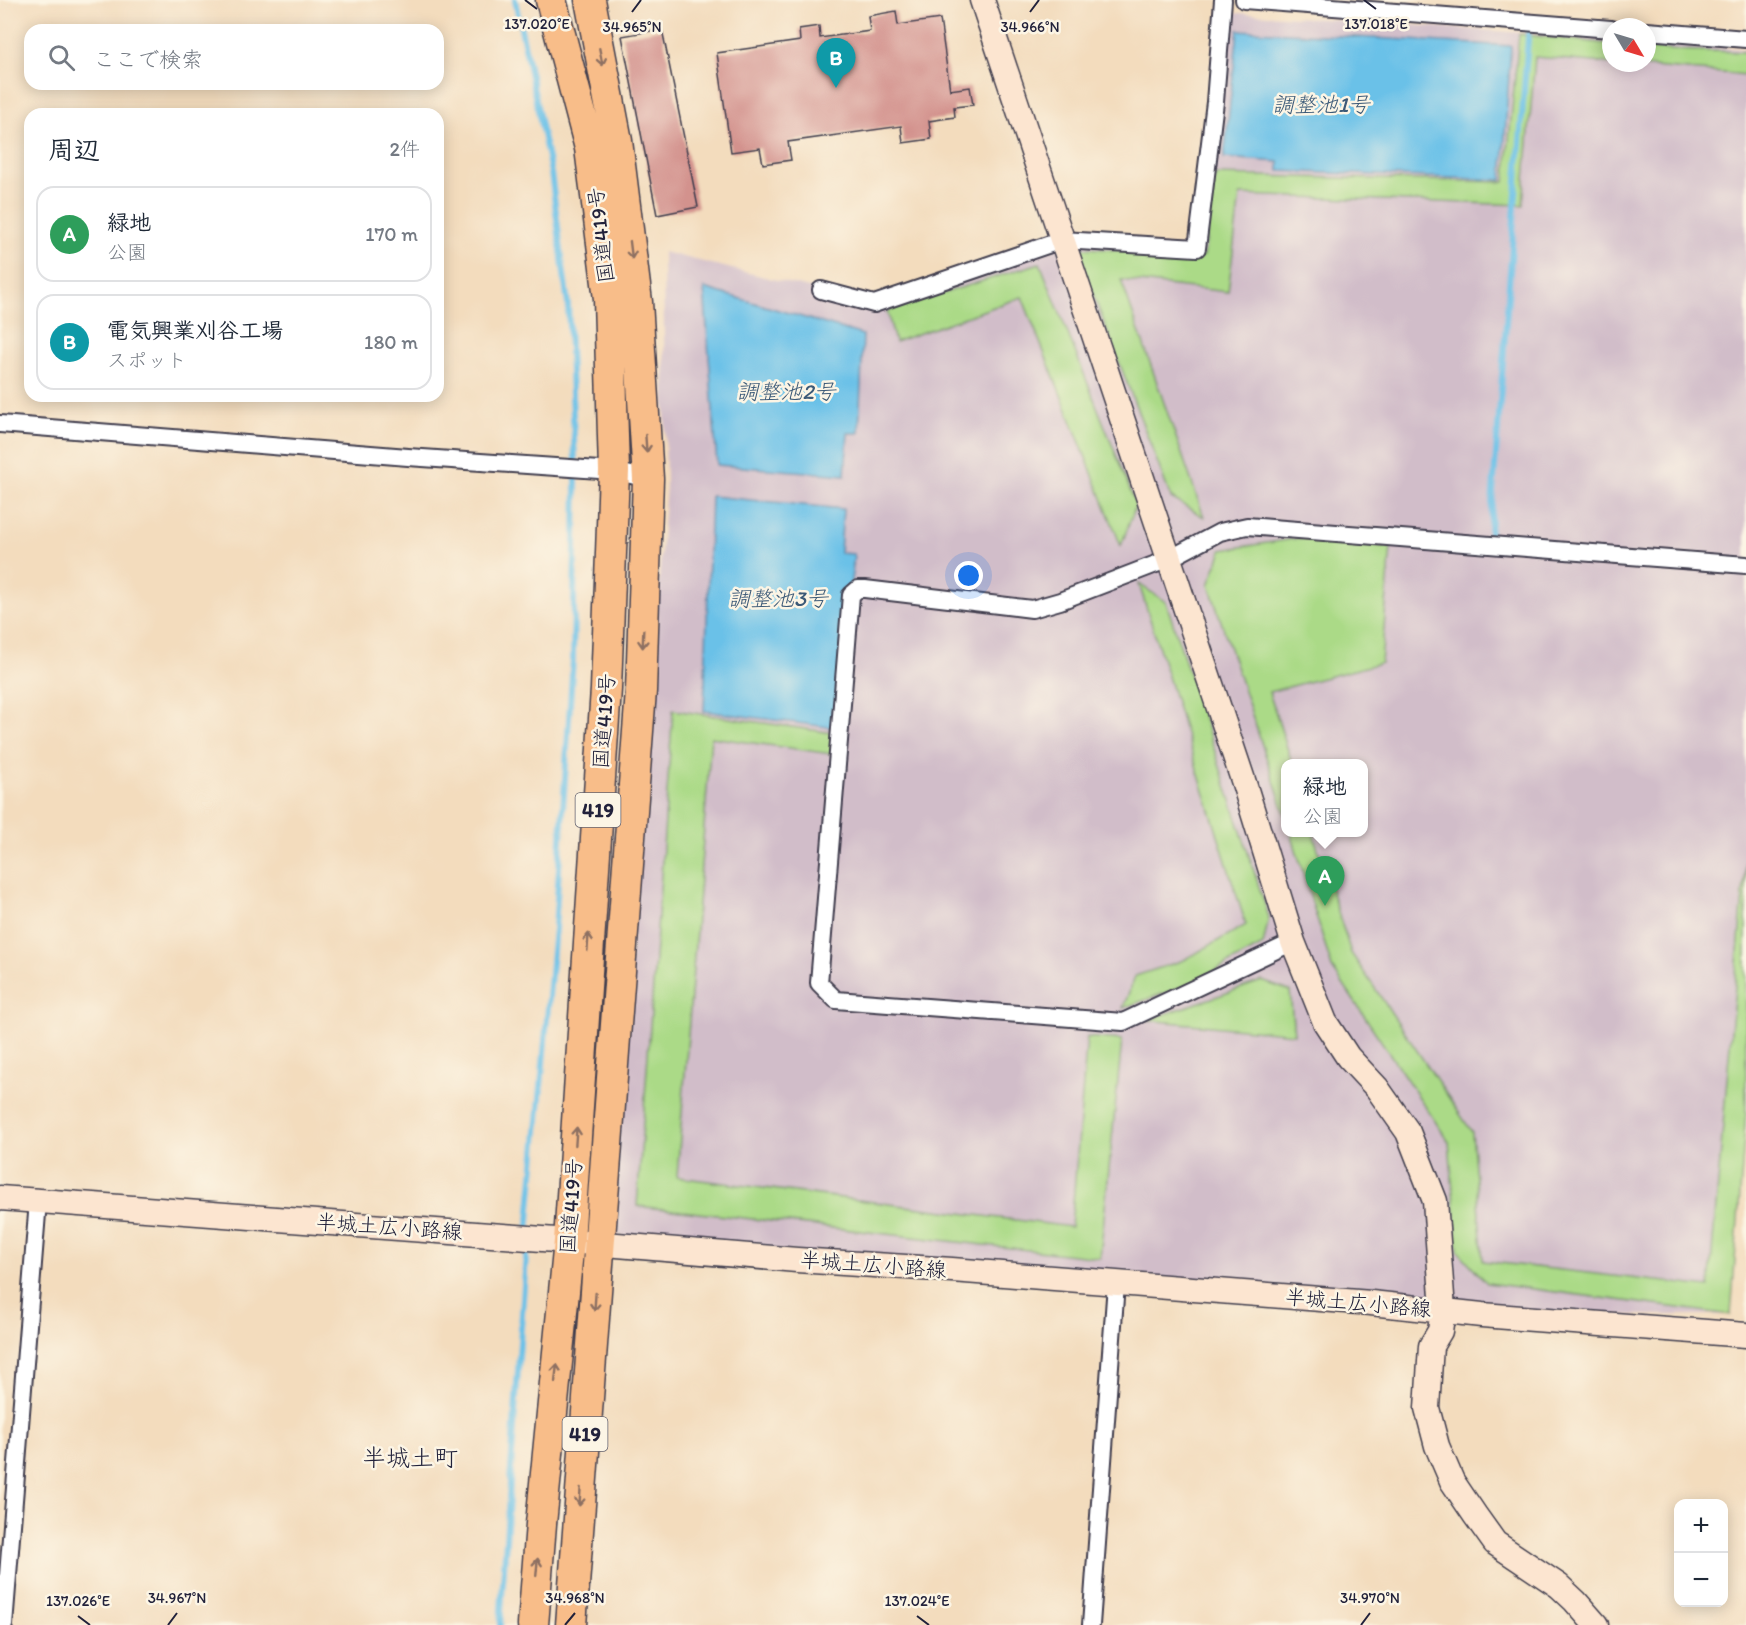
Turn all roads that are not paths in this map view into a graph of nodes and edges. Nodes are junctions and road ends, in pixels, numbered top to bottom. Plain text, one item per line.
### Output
1 (551, 0) edge
2 (590, 0) edge
3 (982, 0) edge
4 (1223, 0) edge
5 (1244, 0) edge
6 (1602, 28) edge
7 (1656, 33) edge
8 (1746, 39) edge
9 (1062, 240) junction
10 (821, 290) dead end
11 (0, 424) edge
12 (614, 471) junction
13 (648, 479) junction
14 (1169, 559) junction
15 (1746, 565) edge
16 (1293, 942) junction
17 (0, 1198) edge
18 (38, 1201) junction
19 (555, 1240) junction
20 (599, 1244) junction
21 (1116, 1284) junction
22 (1443, 1310) junction
23 (1746, 1335) edge
24 (4, 1625) edge
25 (533, 1625) edge
26 (571, 1625) edge
27 (1090, 1625) edge
28 (1596, 1625) edge

1 - 12 highway, 国道419号 / 419
2 -> 13 highway, 国道419号 / 419
3 - 9 street
4 - 9 street
5 - 6 street
7 - 8 street
9 - 10 street
9 - 14 street
11 - 12 street
12 - 13 street
19 -> 12 highway, 国道419号 / 419
13 -> 20 highway, 国道419号 / 419
14 - 15 street
14 - 16 street
14 - 16 street
16 - 22 street
17 - 18 street, 半城土広小路線
18 - 19 street, 半城土広小路線
18 - 24 street
19 - 20 street, 半城土広小路線
25 -> 19 highway, 国道419号 / 419
20 - 21 street, 半城土広小路線
20 -> 26 highway, 国道419号 / 419
21 - 22 street, 半城土広小路線
21 - 27 street
22 - 23 street, 半城土広小路線
22 - 28 street

